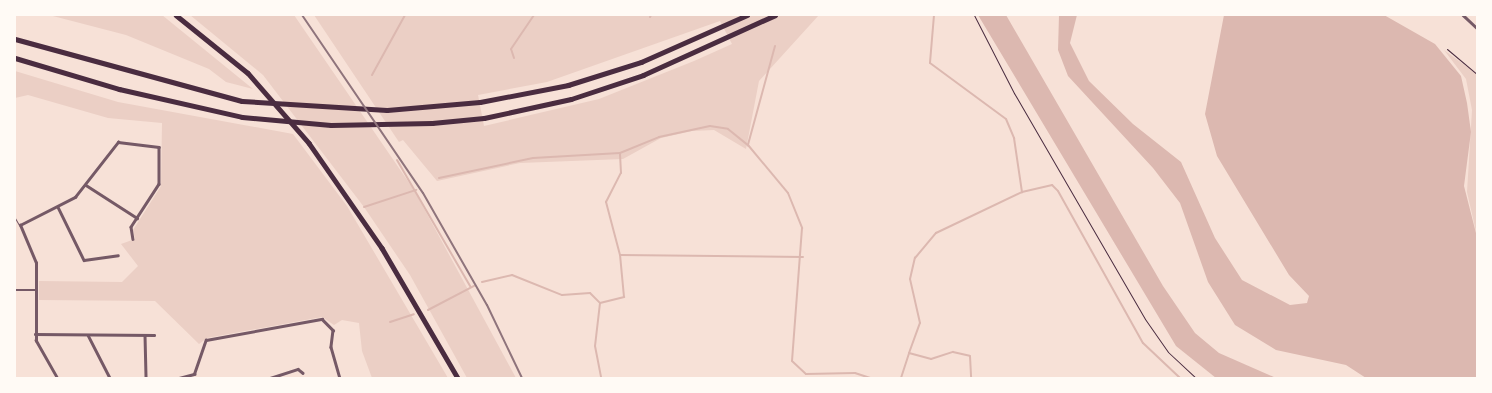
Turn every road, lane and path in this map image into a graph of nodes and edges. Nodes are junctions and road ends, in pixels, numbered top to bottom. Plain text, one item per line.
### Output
1 (176, 15) edge
2 (747, 15) edge
3 (775, 15) edge
4 (974, 15) edge
5 (1463, 15) edge
6 (1477, 28) edge
7 (15, 39) edge
8 (1446, 49) dead end
9 (15, 58) edge
10 (1477, 74) edge
11 (86, 186) junction
12 (58, 207) junction
13 (15, 218) edge
14 (137, 218) junction
15 (20, 225) junction
16 (133, 239) dead end
17 (118, 254) dead end
18 (15, 290) edge
19 (35, 290) junction
20 (35, 334) junction
21 (88, 335) junction
22 (145, 335) junction
23 (154, 335) dead end
24 (301, 364) dead end
25 (146, 377) edge
26 (57, 378) edge
27 (110, 378) edge
28 (118, 378) edge
29 (150, 378) edge
30 (179, 378) edge
31 (270, 378) edge
32 (340, 378) edge
33 (458, 378) edge
34 (1196, 378) edge

1 - 33 main road
2 - 7 highway
3 - 9 highway
4 - 34 path
5 - 6 street
8 - 10 path
11 - 12 street
11 - 14 street
11 - 14 street
12 - 15 street
12 - 17 street
13 - 15 lane
14 - 16 street
15 - 19 street
18 - 19 street
19 - 20 street
20 - 21 street
20 - 26 street
21 - 22 street
21 - 27 street
22 - 23 street
22 - 25 street
24 - 31 street
25 - 28 street
25 - 29 street
30 - 32 street

